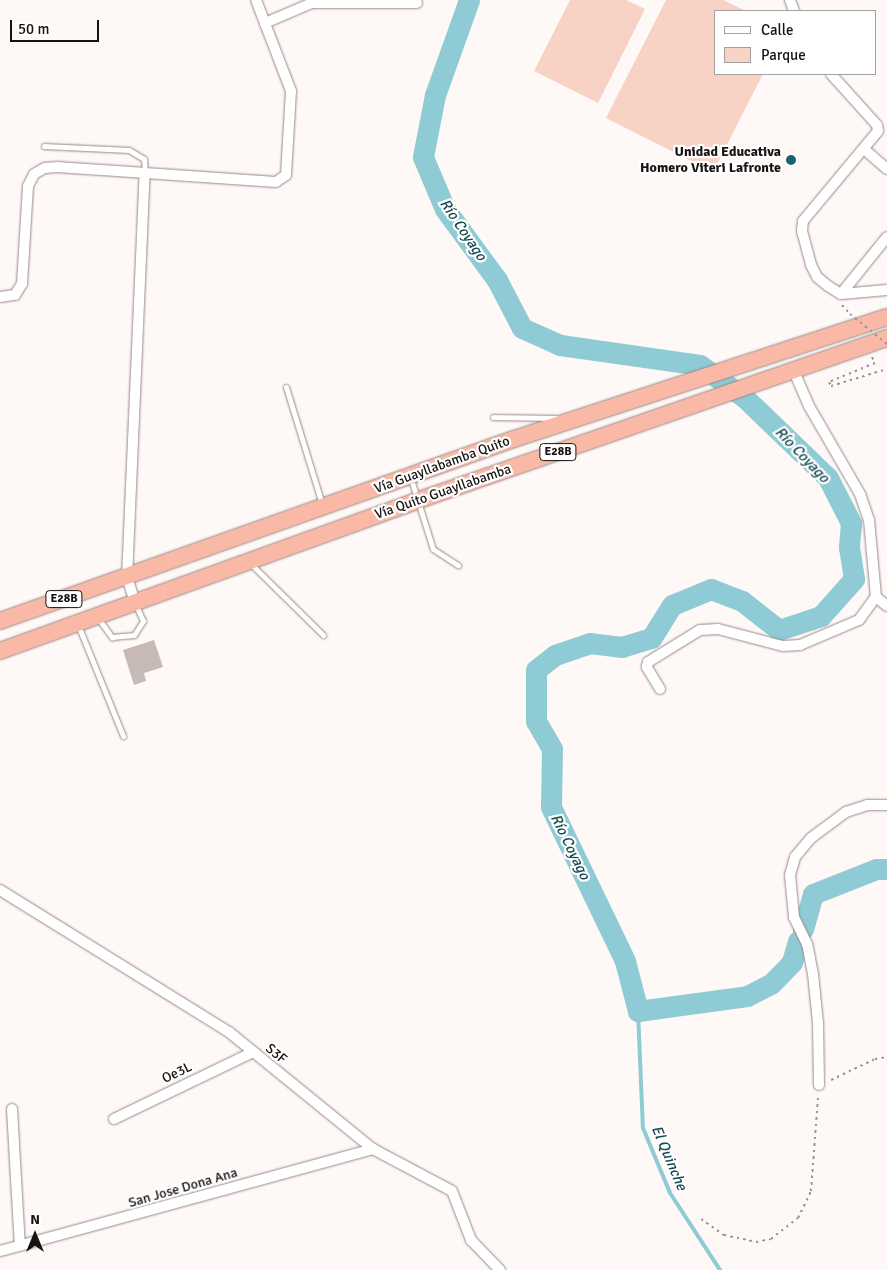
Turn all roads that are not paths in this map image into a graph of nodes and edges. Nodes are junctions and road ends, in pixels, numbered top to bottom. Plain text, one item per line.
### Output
1 (256, 0) edge
2 (417, 3) dead end
3 (265, 23) junction
4 (832, 75) edge
5 (44, 146) dead end
6 (864, 149) junction
7 (887, 169) edge
8 (145, 173) junction
9 (887, 237) edge
10 (887, 290) edge
11 (841, 294) junction
12 (0, 296) edge
13 (887, 317) edge
14 (887, 338) edge
15 (793, 369) junction
16 (286, 387) dead end
17 (493, 417) dead end
18 (579, 419) junction
19 (411, 478) junction
20 (419, 500) junction
21 (323, 507) junction
22 (248, 562) junction
23 (458, 565) dead end
24 (127, 578) junction
25 (876, 597) junction
26 (135, 602) junction
27 (887, 606) edge
28 (97, 615) junction
29 (0, 621) edge
30 (77, 622) junction
31 (322, 635) dead end
32 (0, 652) edge
33 (660, 689) dead end
34 (123, 736) dead end
35 (887, 805) edge
36 (0, 890) edge
37 (253, 1052) junction
38 (819, 1085) road end
39 (12, 1108) dead end
40 (114, 1119) dead end
41 (373, 1149) junction
42 (20, 1246) junction
43 (0, 1251) edge
44 (500, 1270) edge

1 - 3 street
2 - 3 street
3 - 8 street
4 - 6 street
5 - 8 lane
6 - 7 street
6 - 11 street
8 - 12 street
8 - 24 street
9 - 11 street
10 - 11 street
13 - 18 highway, Vía Guayllabamba Quito / E28B
14 - 15 highway, Vía Quito Guayllabamba / E28B
15 - 20 highway, Vía Quito Guayllabamba / E28B
15 - 25 street
16 - 21 lane
17 - 18 lane
18 - 19 highway, Vía Guayllabamba Quito / E28B
19 - 20 lane
19 - 21 highway, Vía Guayllabamba Quito / E28B
20 - 22 highway, Vía Quito Guayllabamba / E28B
20 - 23 lane
21 - 24 highway, Vía Guayllabamba Quito / E28B
22 - 26 highway, Vía Quito Guayllabamba / E28B
22 - 31 lane
24 - 26 street
24 - 29 highway, Vía Guayllabamba Quito / E28B
25 - 27 street
25 - 33 street
26 - 28 highway, Vía Quito Guayllabamba / E28B
26 - 28 lane
28 - 30 highway, Vía Quito Guayllabamba / E28B
30 - 32 highway, Vía Quito Guayllabamba / E28B
30 - 34 lane
35 - 38 street
36 - 37 street, S3F
37 - 40 street, Oe3L
37 - 41 street, S3F
39 - 42 street
41 - 42 street, San Jose Dona Ana
41 - 44 street, S3F
42 - 43 street, San Jose Dona Ana

